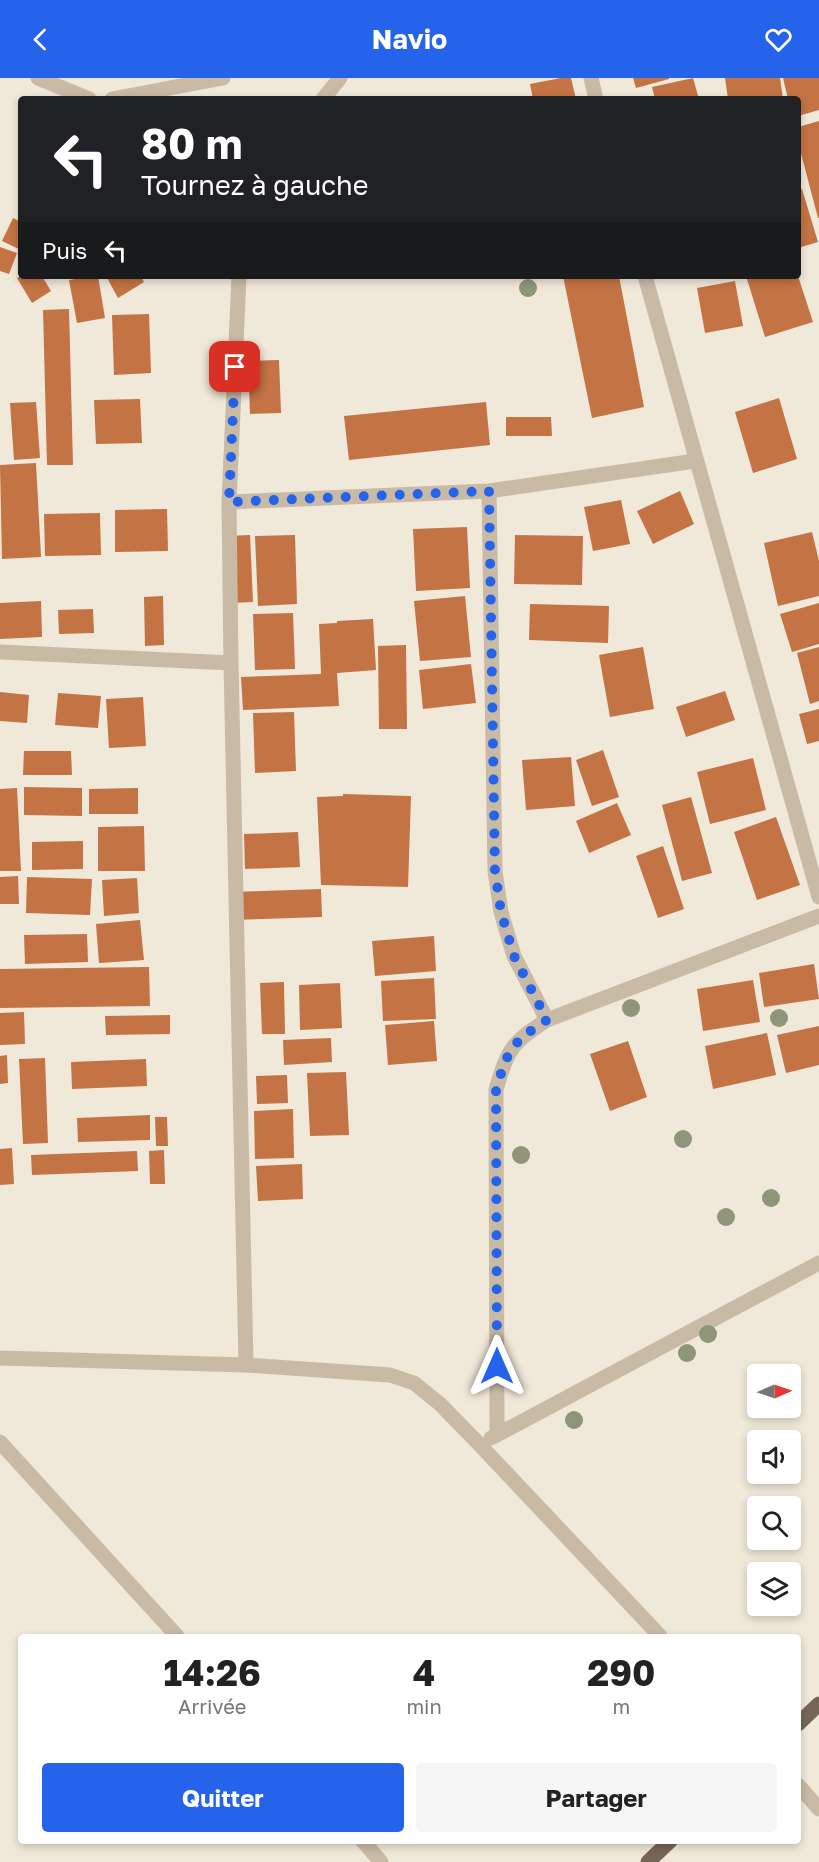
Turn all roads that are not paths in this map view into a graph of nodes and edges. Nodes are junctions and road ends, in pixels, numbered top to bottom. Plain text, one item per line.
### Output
1 (38, 78) edge
2 (223, 78) edge
3 (340, 78) edge
4 (591, 78) edge
5 (82, 96) edge
6 (128, 96) edge
7 (325, 96) edge
8 (595, 96) edge
9 (238, 279) edge
10 (646, 279) edge
11 (695, 461) junction
12 (489, 491) junction
13 (229, 502) junction
14 (0, 652) edge
15 (231, 663) junction
16 (819, 897) edge
17 (819, 916) edge
18 (547, 1020) junction
19 (819, 1263) edge
20 (0, 1358) edge
21 (246, 1365) junction
22 (497, 1435) junction
23 (0, 1442) edge
24 (479, 1444) junction
25 (175, 1634) edge
26 (658, 1634) edge
27 (819, 1704) edge
28 (801, 1721) edge
29 (801, 1788) edge
30 (819, 1809) edge
31 (365, 1844) edge
32 (667, 1844) edge
33 (381, 1862) edge
34 (648, 1862) edge

1 - 5 street
2 - 6 street
3 - 7 street
4 - 8 street
9 - 13 street
10 - 11 street
11 - 12 street
11 - 16 street
12 - 13 street
12 - 18 street
13 - 15 street
14 - 15 street
15 - 21 street
17 - 18 street
18 - 22 street
19 - 22 street
20 - 21 street
21 - 24 street
22 - 24 street
23 - 25 street
24 - 26 street
27 - 28 main road
29 - 30 street
31 - 33 street
32 - 34 main road

